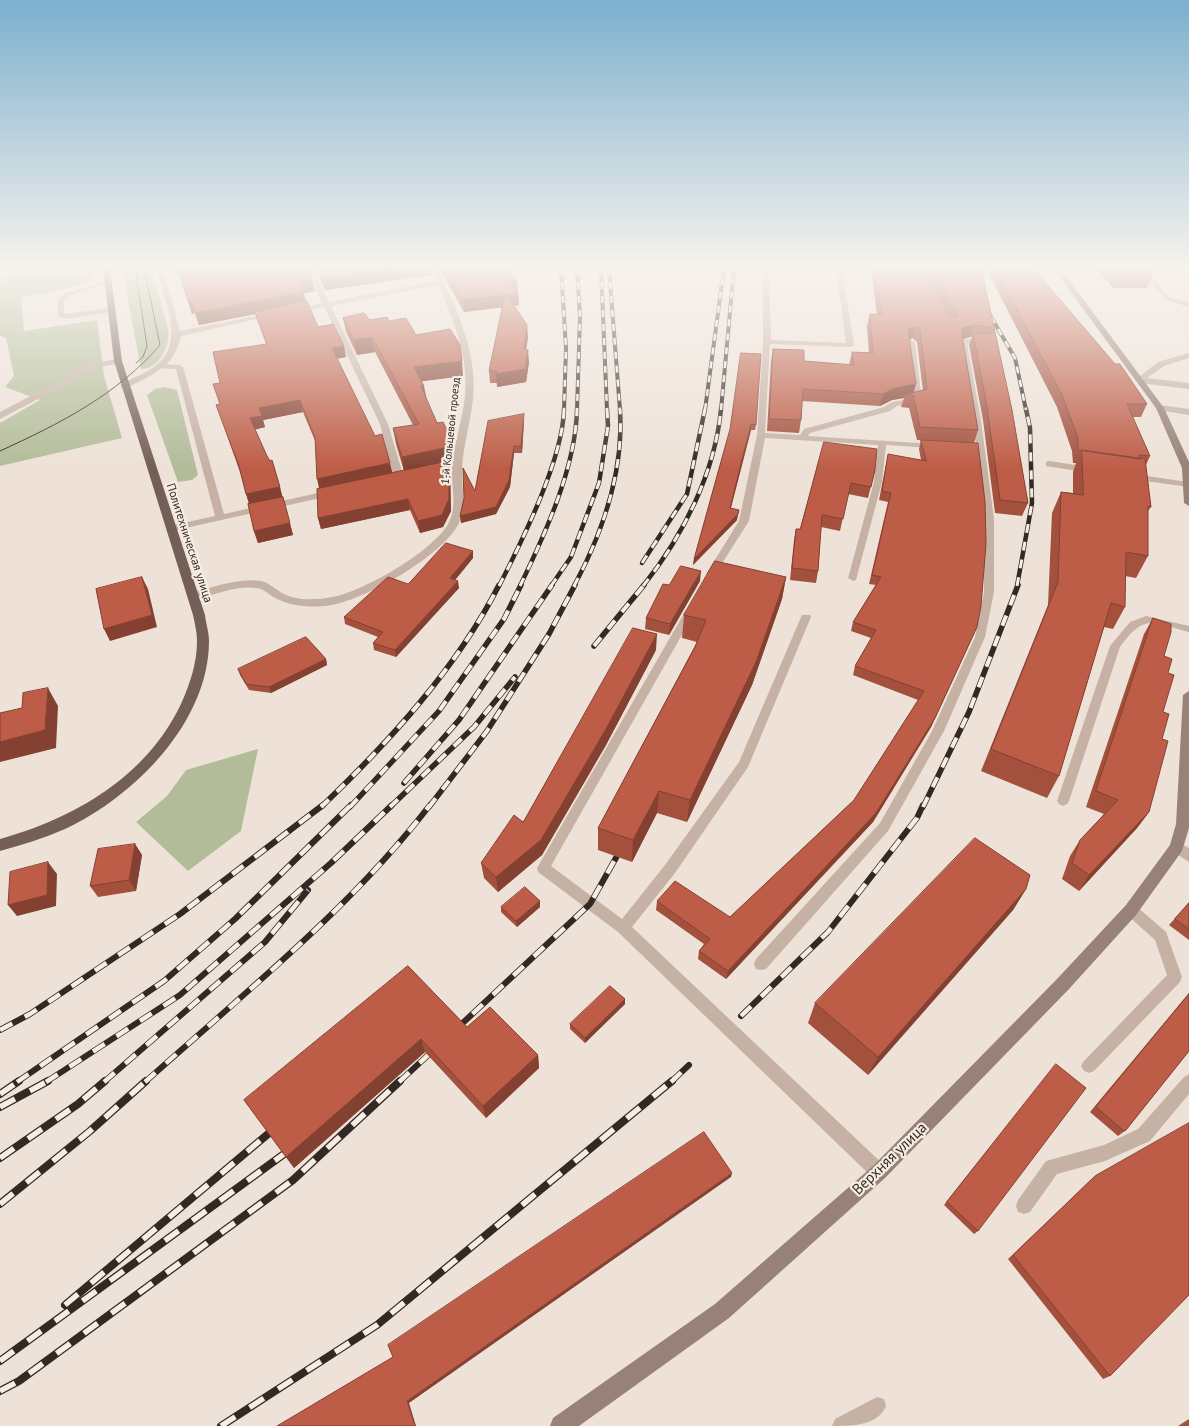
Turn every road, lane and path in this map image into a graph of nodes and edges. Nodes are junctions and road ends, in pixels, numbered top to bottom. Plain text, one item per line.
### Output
1 (177, 334) edge
2 (115, 335) edge
3 (342, 335) edge
4 (461, 335) edge
5 (767, 335) edge
6 (849, 335) edge
7 (1105, 335) edge
8 (767, 342) junction
9 (911, 342) edge
10 (985, 342) edge
11 (1189, 355) edge
12 (118, 361) junction
13 (161, 366) junction
14 (1139, 380) junction
15 (124, 386) junction
16 (1189, 386) edge
17 (1160, 408) junction
18 (1189, 412) edge
19 (0, 416) edge
20 (761, 435) junction
21 (802, 438) junction
22 (882, 443) junction
23 (946, 446) edge
24 (1048, 464) dead end
25 (1095, 471) edge
26 (1123, 475) edge
27 (409, 476) edge
28 (394, 479) joint
29 (1188, 485) edge
30 (342, 490) edge
31 (1189, 503) edge
32 (220, 517) junction
33 (172, 528) junction
34 (853, 578) dead end
35 (707, 582) edge
36 (194, 596) junction
37 (697, 599) edge
38 (806, 617) dead end
39 (1189, 629) edge
40 (1189, 695) edge
41 (1188, 741) edge
42 (1063, 801) dead end
43 (0, 845) edge
44 (1183, 852) edge
45 (1131, 910) junction
46 (623, 928) junction
47 (761, 964) dead end
48 (1089, 1066) dead end
49 (1189, 1082) edge
50 (879, 1172) junction
51 (1024, 1206) dead end
52 (877, 1406) dead end
53 (561, 1426) edge
54 (842, 1426) edge

1 - 13 street
2 - 12 main road, Политехническая улица
3 - 28 street
4 - 36 street, 1-й Кольцевой проезд
5 - 8 lane
6 - 8 lane
7 - 14 main road
8 - 20 lane
9 - 21 lane
10 - 47 lane
11 - 14 street
12 - 15 main road, Политехническая улица
12 - 19 street
13 - 15 street
13 - 32 lane
14 - 16 street
14 - 17 main road
15 - 33 main road, Политехническая улица
17 - 18 street
17 - 29 main road
20 - 21 lane
20 - 35 lane
21 - 22 lane
22 - 23 lane
22 - 34 lane
24 - 25 lane
26 - 29 lane
27 - 28 lane
29 - 31 main road
30 - 32 lane
32 - 33 lane
33 - 36 main road, Политехническая улица
36 - 43 main road, Политехническая улица
37 - 46 lane
38 - 46 lane
39 - 42 lane
40 - 41 main road, Верхняя улица
41 - 44 main road, Верхняя улица
44 - 45 main road, Верхняя улица
45 - 48 lane
45 - 50 main road, Верхняя улица
46 - 50 lane
49 - 51 lane
50 - 53 main road, Верхняя улица
52 - 54 lane

